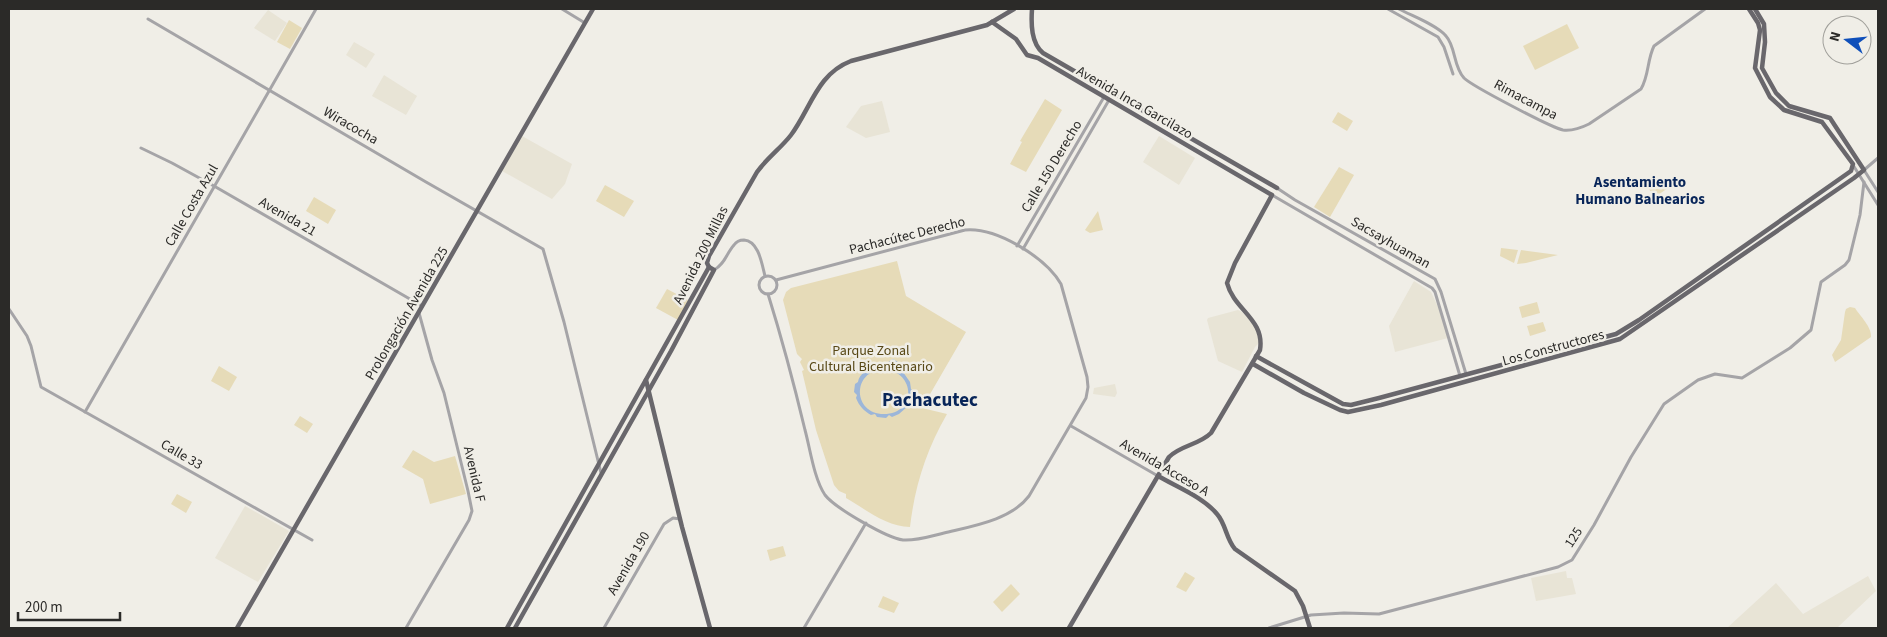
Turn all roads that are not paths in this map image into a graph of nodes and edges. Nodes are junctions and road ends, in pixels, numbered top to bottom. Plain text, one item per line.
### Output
1 (316, 9) edge
2 (562, 9) edge
3 (593, 9) edge
4 (1014, 9) edge
5 (1032, 9) edge
6 (1388, 9) edge
7 (1399, 9) edge
8 (1704, 9) edge
9 (1749, 9) edge
10 (1755, 9) edge
11 (148, 19) dead end
12 (992, 22) junction
13 (586, 23) junction
14 (1453, 74) dead end
15 (269, 90) junction
16 (1104, 97) junction
17 (1109, 100) junction
18 (141, 148) dead end
19 (1878, 158) edge
20 (1853, 164) junction
21 (1864, 170) junction
22 (1859, 174) junction
23 (1864, 182) junction
24 (214, 186) junction
25 (1277, 188) joint
26 (1878, 192) edge
27 (1272, 196) junction
28 (1878, 205) edge
29 (478, 210) junction
30 (1016, 246) junction
31 (1023, 249) junction
32 (709, 267) junction
33 (714, 270) junction
34 (765, 276) junction
35 (776, 280) junction
36 (768, 294) junction
37 (422, 306) junction
38 (9, 309) edge
39 (419, 313) junction
40 (1256, 356) junction
41 (1252, 364) junction
42 (1466, 374) junction
43 (1460, 376) junction
44 (646, 380) junction
45 (648, 392) junction
46 (85, 412) junction
47 (1070, 426) junction
48 (599, 465) junction
49 (602, 474) junction
50 (1158, 476) junction
51 (680, 519) junction
52 (866, 523) junction
53 (294, 530) junction
54 (312, 540) dead end
55 (1307, 616) junction
56 (237, 628) edge
57 (406, 628) edge
58 (508, 628) edge
59 (515, 628) edge
60 (604, 628) edge
61 (710, 628) edge
62 (804, 628) edge
63 (1069, 628) edge
64 (1269, 628) edge
65 (1310, 628) edge

1 - 15 street, Calle Costa Azul
2 - 13 street
3 - 13 main road, Prolongación Avenida 225
4 - 12 main road, Avenida 200 Millas
5 - 25 main road, Avenida Inca Garcilazo
6 - 14 street
7 - 8 street, Rimacampa
9 - 20 main road
10 - 21 main road
11 - 15 street, Wiracocha
12 - 16 main road, Avenida Inca Garcilazo
12 - 32 main road, Avenida 200 Millas
13 - 29 main road, Prolongación Avenida 225
15 - 24 street, Calle Costa Azul
15 - 29 street, Wiracocha
16 - 17 main road, Avenida Inca Garcilazo
16 - 30 street, Calle 150 Derecho
17 - 27 main road, Avenida Inca Garcilazo
17 - 31 street, Calle 150 Derecho
18 - 24 street, Avenida 21
19 - 21 street, Los Constructores
20 - 22 street
20 - 42 main road, Los Constructores
21 - 22 main road, Los Constructores
21 - 26 street
22 - 23 street
22 - 41 main road, Los Constructores
23 - 28 street
23 - 55 street, 125
24 - 37 street, Avenida 21
24 - 46 street, Calle Costa Azul
25 - 42 street, Sacsayhuaman
27 - 40 main road
27 - 43 street
29 - 37 main road, Prolongación Avenida 225
29 - 48 street, Wiracocha
30 - 31 street, Pachacútec Derecho
30 - 35 street, Pachacútec Derecho
31 - 47 street, Pachacútec Derecho
32 - 33 main road
32 - 44 main road, Avenida 200 Millas
33 - 34 street
33 - 45 main road
34 - 35 street
34 - 36 street
35 - 36 street
36 - 52 street, Pachacútec Derecho
37 - 39 main road, Prolongación Avenida 225
38 - 46 street, Calle 33
39 - 53 main road, Prolongación Avenida 225
39 - 57 street, Avenida F
40 - 41 main road
40 - 43 main road, Los Constructores
41 - 50 main road
42 - 43 main road, Los Constructores
44 - 45 main road
44 - 48 main road, Avenida 200 Millas
45 - 49 main road
45 - 51 main road
46 - 53 street, Calle 33
47 - 50 street, Avenida Acceso A
47 - 52 street, Pachacútec Derecho
48 - 49 street
48 - 58 main road, Avenida 200 Millas
49 - 59 main road
50 - 55 main road, Avenida Acceso A
50 - 63 main road
51 - 60 street, Avenida 190
51 - 61 main road
52 - 62 street
53 - 54 street, Calle 33
53 - 56 main road, Prolongación Avenida 225
55 - 64 street, 125
55 - 65 main road, Avenida Acceso A

